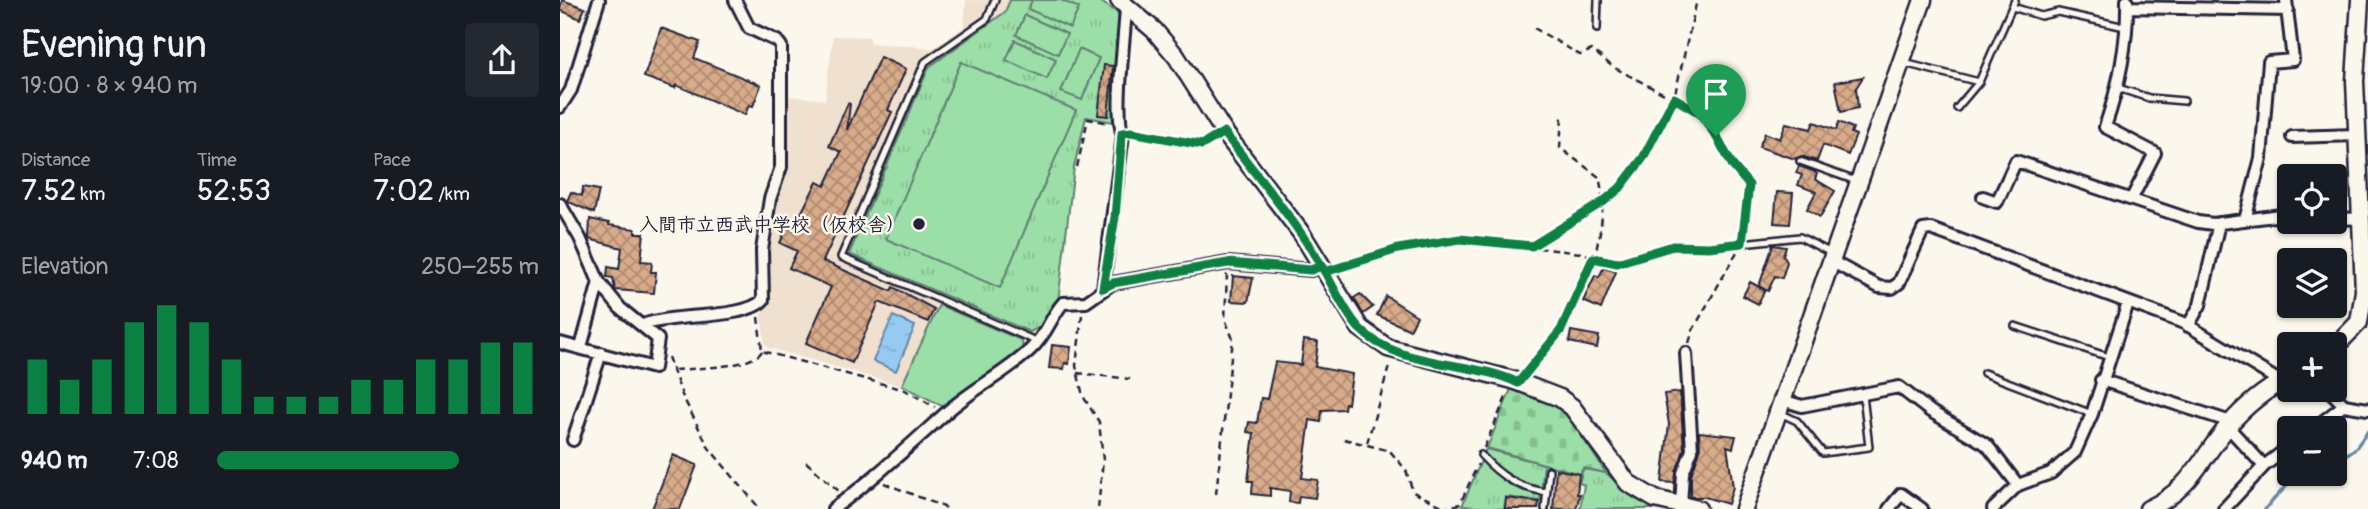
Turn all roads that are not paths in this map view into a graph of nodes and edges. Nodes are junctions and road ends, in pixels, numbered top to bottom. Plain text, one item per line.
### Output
1 (600, 0) edge
2 (735, 0) edge
3 (995, 0) edge
4 (1598, 0) edge
5 (1923, 0) edge
6 (2360, 0) edge
7 (1123, 3) edge
8 (2014, 3) edge
9 (2127, 3) edge
10 (2287, 5) edge
11 (2127, 28) junction
12 (1597, 29) dead end
13 (2363, 42) edge
14 (1901, 62) junction
15 (1979, 82) junction
16 (2118, 88) junction
17 (561, 100) edge
18 (2184, 101) dead end
19 (1957, 108) dead end
20 (2361, 132) edge
21 (2292, 137) dead end
22 (1800, 161) dead end
23 (1859, 182) junction
24 (1983, 197) dead end
25 (2132, 198) junction
26 (560, 204) edge
27 (2277, 216) edge
28 (2347, 219) edge
29 (2359, 219) junction
30 (2245, 220) junction
31 (2219, 223) junction
32 (1742, 243) road end
33 (1833, 258) junction
34 (1323, 269) junction
35 (599, 282) junction
36 (1103, 288) junction
37 (2366, 291) edge
38 (2128, 303) junction
39 (643, 325) junction
40 (2015, 326) dead end
41 (2188, 326) junction
42 (2347, 334) edge
43 (1038, 342) junction
44 (560, 343) edge
45 (581, 347) junction
46 (1686, 353) road end
47 (601, 354) junction
48 (2109, 357) junction
49 (1984, 373) dead end
50 (2277, 376) edge
51 (2101, 380) junction
52 (2277, 385) edge
53 (1863, 395) junction
54 (2341, 402) edge
55 (2344, 405) junction
56 (1780, 406) junction
57 (2368, 409) edge
58 (2092, 414) junction
59 (2330, 416) edge
60 (2230, 424) junction
61 (573, 440) dead end
62 (1481, 455) road end
63 (2277, 456) edge
64 (2264, 466) junction
65 (1549, 470) dead end
66 (2018, 485) junction
67 (1546, 492) junction
68 (1681, 505) junction
69 (833, 509) edge
70 (1545, 509) edge
71 (1698, 509) edge
72 (1744, 509) edge
73 (1889, 509) edge
74 (1922, 509) edge
75 (1993, 509) edge
76 (2148, 509) edge
77 (2224, 509) edge

1 - 17 street
2 - 39 street
3 - 43 lane
4 - 12 lane
5 - 14 street
6 - 13 street
7 - 34 street
7 - 36 street
8 - 11 lane
8 - 15 lane
9 - 10 street
9 - 11 street
10 - 30 street
11 - 16 street
13 - 20 street
14 - 15 lane
14 - 23 street
15 - 19 lane
16 - 18 lane
16 - 25 street
20 - 21 street
20 - 29 street
22 - 23 lane
23 - 33 street
24 - 25 street
25 - 31 street
26 - 35 street
27 - 30 street
28 - 29 street
29 - 37 street
30 - 31 street
31 - 41 street
32 - 33 lane
33 - 38 street
33 - 56 street
34 - 36 street
34 - 68 street
35 - 39 street
35 - 45 street
36 - 43 street
37 - 42 street
38 - 41 street
38 - 48 street
39 - 47 street
40 - 48 lane
41 - 50 street
43 - 69 street
44 - 45 street
45 - 47 street
46 - 68 street
47 - 61 street
48 - 51 street
49 - 58 lane
51 - 58 street
51 - 60 street
52 - 60 street
53 - 56 street
53 - 56 lane
53 - 66 street
54 - 55 street
55 - 57 street
55 - 59 street
56 - 72 street
58 - 66 street
60 - 64 street
60 - 76 street
62 - 67 lane
63 - 64 street
64 - 77 street
65 - 67 lane
66 - 75 street
67 - 70 lane
68 - 71 street
73 - 74 street

